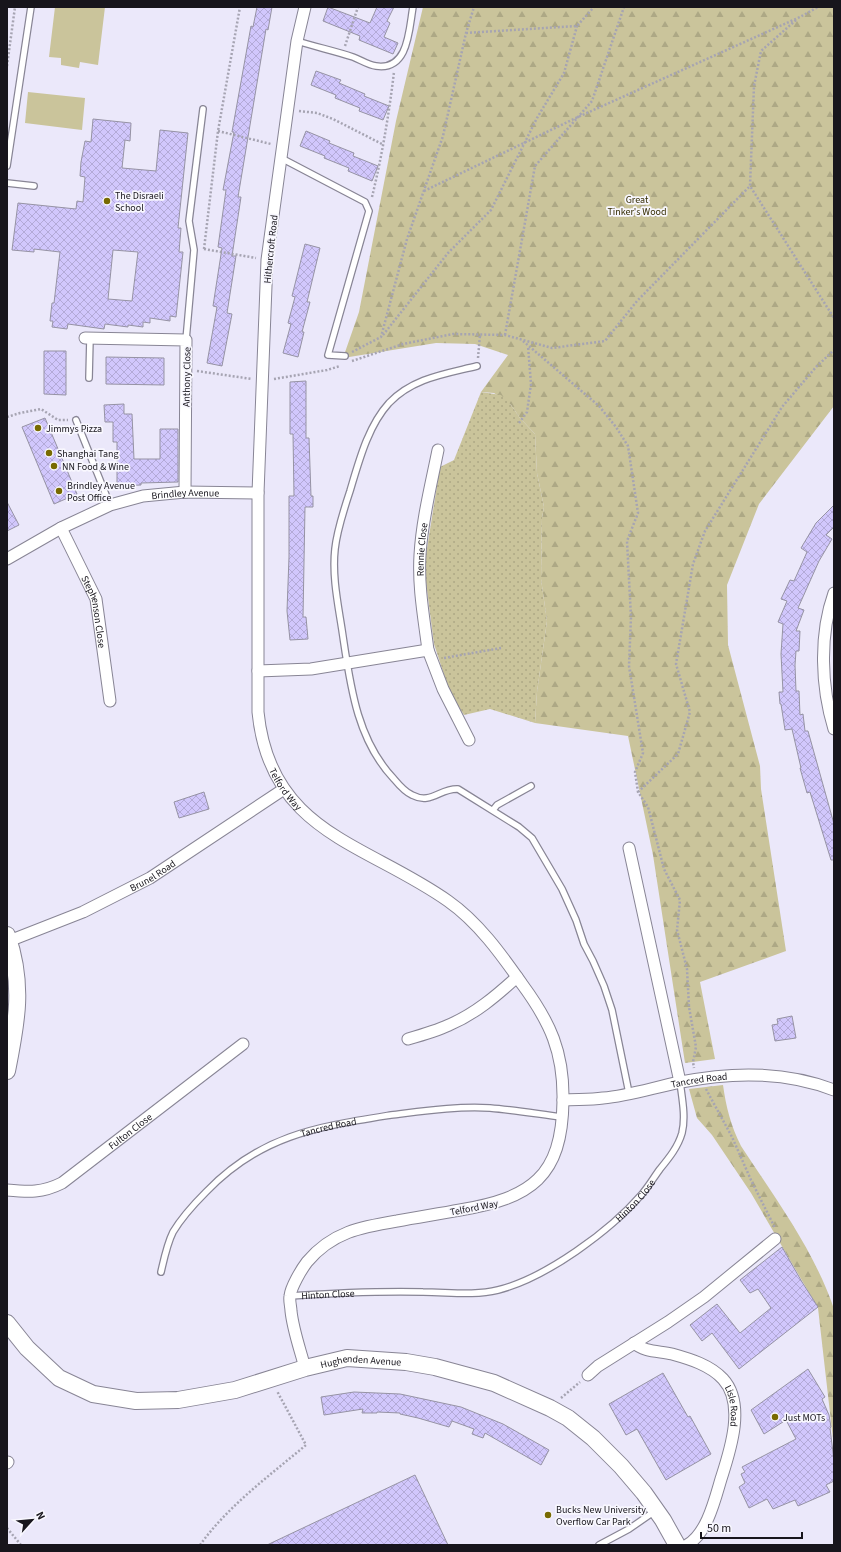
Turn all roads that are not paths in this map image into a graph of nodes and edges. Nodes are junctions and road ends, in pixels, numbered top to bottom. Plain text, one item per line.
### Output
1 (31, 7) edge
2 (304, 7) edge
3 (413, 7) edge
4 (297, 41) junction
5 (203, 109) dead end
6 (281, 158) junction
7 (7, 166) edge
8 (7, 184) edge
9 (34, 186) dead end
10 (87, 338) joint
11 (186, 340) junction
12 (345, 356) road end
13 (477, 366) road end
14 (89, 378) dead end
15 (76, 420) road end
16 (438, 450) dead end
17 (185, 492) junction
18 (258, 493) junction
19 (110, 505) junction
20 (61, 528) junction
21 (7, 559) edge
22 (834, 593) edge
23 (428, 650) junction
24 (347, 663) junction
25 (258, 671) junction
26 (110, 701) dead end
27 (834, 729) edge
28 (469, 740) dead end
29 (531, 786) dead end
30 (284, 789) junction
31 (493, 810) junction
32 (629, 848) dead end
33 (8, 938) edge
34 (517, 977) junction
35 (408, 1039) dead end
36 (243, 1044) dead end
37 (7, 1071) edge
38 (680, 1082) junction
39 (834, 1090) edge
40 (629, 1093) junction
41 (563, 1100) junction
42 (563, 1118) junction
43 (7, 1190) edge
44 (775, 1239) road end
45 (161, 1272) dead end
46 (290, 1296) junction
47 (7, 1323) edge
48 (634, 1343) junction
49 (305, 1368) junction
50 (588, 1375) dead end
51 (656, 1510) junction
52 (599, 1545) edge
53 (677, 1545) edge
54 (687, 1545) edge

1 - 7 lane
2 - 4 street, Hithercroft Road
3 - 4 lane
4 - 6 street, Hithercroft Road
5 - 11 lane
6 - 12 lane
6 - 18 street, Hithercroft Road
8 - 9 lane
10 - 11 street, Anthony Close
10 - 14 lane
11 - 17 street, Anthony Close
13 - 24 lane
15 - 19 lane
16 - 23 street, Rennie Close
17 - 18 street, Brindley Avenue
17 - 19 street, Brindley Avenue
18 - 25 street, Telford Way
19 - 20 street, Brindley Avenue
20 - 21 street, Brindley Avenue
20 - 26 street, Stephenson Close
22 - 27 street
23 - 24 street
23 - 28 street, Rennie Close
24 - 25 street
24 - 31 lane
25 - 30 street, Telford Way
29 - 31 lane
30 - 33 street, Brunel Road
30 - 34 street, Telford Way
31 - 40 lane
32 - 38 street, Hinton Close
33 - 37 street
34 - 35 street
34 - 41 street, Telford Way
36 - 43 street, Fulton Close
38 - 39 street, Tancred Road
38 - 40 street, Tancred Road
38 - 46 lane, Hinton Close
40 - 41 street, Tancred Road
41 - 42 street, Telford Way
42 - 45 lane, Tancred Road
42 - 46 street, Telford Way
44 - 48 street
46 - 49 street, Telford Way
47 - 49 street, Hughenden Avenue
48 - 50 street
48 - 54 street, Lisle Road
49 - 51 street, Hughenden Avenue
51 - 52 lane
51 - 53 street, Hughenden Avenue

